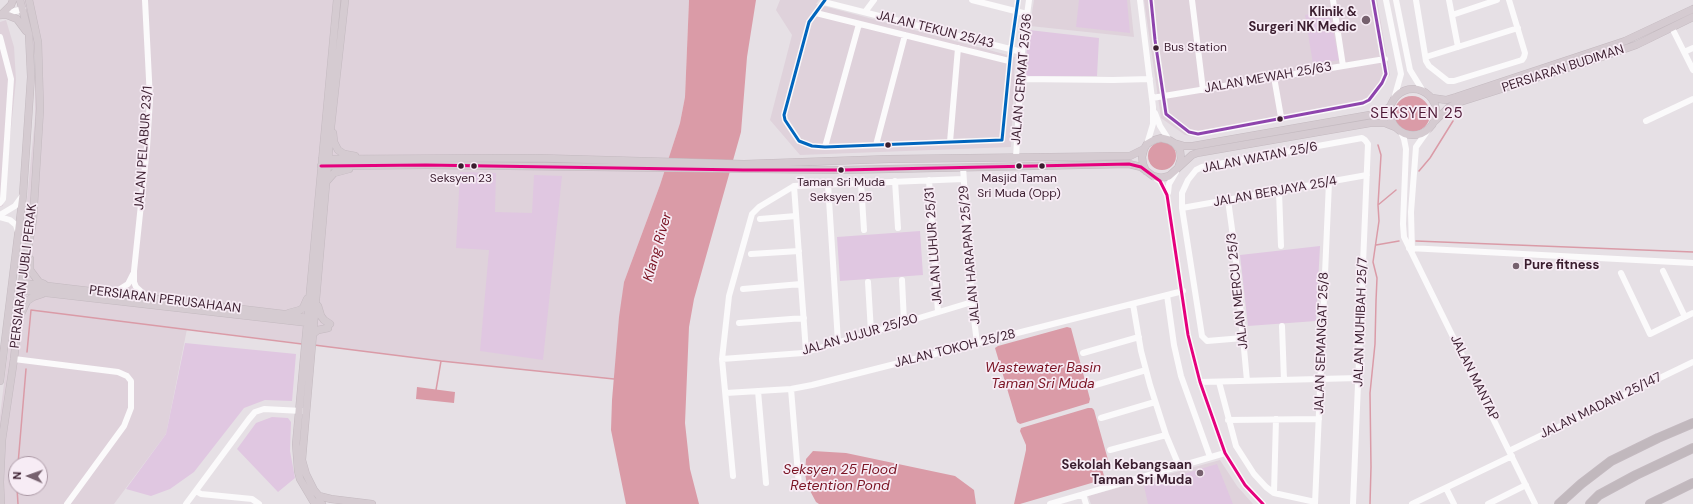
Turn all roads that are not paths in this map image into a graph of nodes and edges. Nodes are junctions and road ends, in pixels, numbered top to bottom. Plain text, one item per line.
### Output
1 (13, 0) edge
2 (20, 0) edge
3 (28, 0) edge
4 (145, 0) edge
5 (337, 0) edge
6 (345, 0) edge
7 (874, 0) edge
8 (972, 0) edge
9 (1018, 0) edge
10 (1029, 0) edge
11 (1140, 0) edge
12 (1151, 0) edge
13 (1192, 0) edge
14 (1333, 0) edge
15 (1373, 0) edge
16 (1386, 0) edge
17 (1396, 0) edge
18 (1416, 0) edge
19 (1449, 0) edge
20 (1497, 0) edge
21 (1509, 0) edge
22 (825, 1) edge
23 (984, 1) edge
24 (23, 9) junction
25 (1016, 11) junction
26 (1692, 11) edge
27 (865, 12) junction
28 (1153, 12) junction
29 (816, 13) junction
30 (1141, 13) junction
31 (1027, 14) junction
32 (0, 15) edge
33 (1452, 15) junction
34 (859, 24) junction
35 (1518, 28) junction
36 (1672, 28) junction
37 (28, 35) junction
38 (905, 35) junction
39 (0, 36) edge
40 (1625, 41) junction
41 (1458, 47) junction
42 (958, 48) junction
43 (1693, 48) edge
44 (1010, 49) junction
45 (1022, 52) junction
46 (1684, 52) junction
47 (1426, 57) junction
48 (1384, 59) junction
49 (1009, 61) junction
50 (1343, 66) junction
51 (1693, 70) edge
52 (1274, 77) junction
53 (1020, 79) junction
54 (1150, 79) junction
55 (1203, 90) junction
56 (1423, 91) junction
57 (1163, 96) junction
58 (1152, 98) junction
59 (1432, 98) junction
60 (1394, 99) junction
61 (1693, 99) edge
62 (1391, 106) junction
63 (1153, 107) junction
64 (1281, 117) junction
65 (1435, 121) junction
66 (1646, 122) dead end
67 (331, 126) junction
68 (1395, 127) junction
69 (1428, 130) junction
70 (1401, 132) junction
71 (1365, 140) joint
72 (1172, 141) junction
73 (950, 142) junction
74 (876, 145) junction
75 (825, 147) junction
76 (1145, 147) junction
77 (1016, 158) junction
78 (325, 163) junction
79 (368, 163) junction
80 (744, 167) junction
81 (963, 167) junction
82 (1177, 170) junction
83 (1146, 171) junction
84 (1367, 174) junction
85 (1152, 176) junction
86 (964, 178) junction
87 (930, 180) junction
88 (895, 181) junction
89 (326, 182) junction
90 (1329, 182) junction
91 (861, 183) junction
92 (828, 184) junction
93 (794, 186) junction
94 (1279, 192) junction
95 (23, 195) junction
96 (1167, 195) junction
97 (1228, 200) junction
98 (0, 203) edge
99 (1182, 208) junction
100 (0, 216) edge
101 (796, 216) junction
102 (760, 219) dead end
103 (898, 228) dead end
104 (864, 230) dead end
105 (19, 234) junction
106 (30, 243) junction
107 (1281, 246) dead end
108 (1411, 249) junction
109 (799, 250) junction
110 (751, 254) dead end
111 (1693, 263) edge
112 (134, 271) junction
113 (312, 271) junction
114 (1662, 271) dead end
115 (1621, 273) dead end
116 (12, 276) junction
117 (902, 280) dead end
118 (868, 282) dead end
119 (801, 284) junction
120 (20, 286) junction
121 (743, 289) dead end
122 (48, 290) junction
123 (1183, 291) junction
124 (112, 294) junction
125 (1167, 295) junction
126 (10, 297) junction
127 (148, 298) junction
128 (316, 302) junction
129 (972, 302) junction
130 (1133, 304) junction
131 (938, 312) junction
132 (1693, 313) edge
133 (282, 317) junction
134 (1685, 317) junction
135 (804, 318) junction
136 (311, 321) junction
137 (904, 322) junction
138 (739, 323) dead end
139 (17, 324) junction
140 (1282, 326) dead end
141 (871, 332) junction
142 (1139, 337) junction
143 (309, 338) junction
144 (1243, 338) junction
145 (838, 342) junction
146 (977, 343) junction
147 (4, 350) junction
148 (806, 352) junction
149 (1083, 353) dead end
150 (14, 359) junction
151 (722, 359) junction
152 (1693, 362) edge
153 (2, 366) junction
154 (1146, 370) junction
155 (1359, 378) junction
156 (1321, 379) junction
157 (1284, 380) junction
158 (0, 381) edge
159 (1247, 381) junction
160 (1200, 382) junction
161 (1219, 382) junction
162 (1092, 386) dead end
163 (791, 389) junction
164 (758, 391) junction
165 (726, 393) junction
166 (1155, 402) junction
167 (302, 411) junction
168 (1101, 418) dead end
169 (1276, 419) junction
170 (1319, 419) junction
171 (1228, 420) junction
172 (1693, 423) edge
173 (1166, 435) junction
174 (1693, 448) edge
175 (1110, 450) dead end
176 (1224, 453) junction
177 (1511, 453) junction
178 (1210, 458) junction
179 (1179, 466) junction
180 (733, 476) dead end
181 (766, 483) dead end
182 (1693, 483) edge
183 (1526, 485) junction
184 (799, 486) dead end
185 (1446, 488) junction
186 (196, 491) junction
187 (1274, 493) junction
188 (1084, 494) junction
189 (226, 497) junction
190 (1315, 503) edge
191 (1, 504) edge
192 (67, 504) edge
193 (186, 504) edge
194 (225, 504) edge
195 (259, 504) edge
196 (322, 504) edge
197 (372, 504) edge
198 (1050, 504) edge
199 (1086, 504) edge
200 (1263, 504) edge
201 (1353, 504) edge
202 (1412, 504) edge
203 (1454, 504) edge
204 (1488, 504) edge
205 (1535, 504) edge
206 (1559, 504) edge
207 (1590, 504) edge
208 (1650, 504) edge

1 - 32 main road
2 - 24 main road, PERSIARAN JUBLI PERAK
3 - 24 main road
3 - 106 main road, PERSIARAN JUBLI PERAK
4 - 112 street, JALAN PELABUR 23/1
5 - 78 main road
6 - 67 main road
7 - 27 street
8 - 23 street
9 - 25 street, JALAN CERMAT 25/36
10 - 31 street, JALAN CERMAT 25/36
11 - 30 street
12 - 28 street
13 - 55 street
14 - 50 street
15 - 48 street
16 - 60 street
17 - 56 street
18 - 47 street
19 - 33 street
20 - 33 street
21 - 35 street
22 - 27 street, JALAN TEKUN 25/43
22 - 29 street
23 - 25 street
24 - 32 street
24 - 37 main road, PERSIARAN JUBLI PERAK
25 - 31 street
25 - 44 street, JALAN CERMAT 25/36
26 - 36 main road, PERSIARAN BUDIMAN
26 - 40 main road, PERSIARAN BUDIMAN
27 - 44 street, JALAN TEKUN 25/43
28 - 30 street
28 - 57 street
29 - 34 street, JALAN TEKUN 25/43
29 - 75 street
30 - 54 street
31 - 45 street, JALAN CERMAT 25/36
32 - 37 main road
33 - 41 street
34 - 38 street, JALAN TEKUN 25/43
34 - 75 street
35 - 41 street
35 - 47 street
36 - 40 main road
36 - 46 street
36 - 65 main road, PERSIARAN BUDIMAN
37 - 95 main road, PERSIARAN JUBLI PERAK
38 - 42 street, JALAN TEKUN 25/43
38 - 74 street
39 - 98 street
40 - 59 main road, PERSIARAN BUDIMAN
41 - 47 street
42 - 49 street, JALAN TEKUN 25/43
42 - 73 street
43 - 46 street
44 - 45 street, JALAN TEKUN 25/43
44 - 49 street, JALAN CERMAT 25/36
45 - 53 street, JALAN CERMAT 25/36
46 - 51 street
48 - 50 street, JALAN MEWAH 25/63
48 - 64 street
49 - 73 street, JALAN CERMAT 25/36
50 - 52 street, JALAN MEWAH 25/63
52 - 55 street, JALAN MEWAH 25/63
52 - 64 street
53 - 54 street
53 - 77 street, JALAN CERMAT 25/36
54 - 58 street
55 - 57 street, JALAN MEWAH 25/63
56 - 59 main road
56 - 60 main road
57 - 58 street, JALAN MEWAH 25/63
57 - 64 street
58 - 63 street
59 - 65 main road
60 - 62 main road
61 - 66 street
62 - 68 main road
62 - 72 main road
63 - 72 street
63 - 76 street
65 - 69 main road
67 - 78 main road
67 - 79 main road
68 - 70 main road
68 - 82 main road
69 - 70 main road
69 - 108 street
70 - 108 street
71 - 84 street, JALAN MUHIBAH 25/7
71 - 99 street, JALAN WATAN 25/6
72 - 76 main road
72 - 82 main road
73 - 74 street
74 - 75 street
76 - 77 main road
76 - 83 main road
77 - 80 main road
78 - 79 main road
78 - 89 main road
78 - 113 main road
79 - 80 main road
79 - 89 main road
80 - 81 main road
81 - 83 main road
81 - 86 street, JALAN HARAPAN 25/29
82 - 85 main road
82 - 96 street
83 - 85 main road
84 - 90 street, JALAN BERJAYA 25/4
84 - 155 street, JALAN MUHIBAH 25/7
85 - 96 street
86 - 87 street
86 - 129 street, JALAN HARAPAN 25/29
87 - 88 street
87 - 131 street, JALAN LUHUR 25/31
88 - 91 street
88 - 103 street
89 - 128 main road
90 - 94 street, JALAN BERJAYA 25/4
90 - 156 street, JALAN SEMANGAT 25/8
91 - 92 street
91 - 104 street
92 - 93 street
92 - 145 street
93 - 101 street
93 - 151 street
94 - 97 street, JALAN BERJAYA 25/4
94 - 107 street
95 - 100 street
95 - 105 main road, PERSIARAN JUBLI PERAK
96 - 123 street
97 - 99 street, JALAN BERJAYA 25/4
97 - 144 street, JALAN MERCU 25/3
99 - 144 street, JALAN WATAN 25/6
100 - 105 street
101 - 102 street
101 - 109 street
105 - 116 main road, PERSIARAN JUBLI PERAK
106 - 120 main road, PERSIARAN JUBLI PERAK
106 - 122 main road
108 - 111 street
108 - 177 street, JALAN MANTAP
109 - 110 street
109 - 119 street
112 - 124 street, JALAN PELABUR 23/1
112 - 127 street, JALAN PELABUR 23/1
113 - 133 main road
113 - 136 main road
114 - 134 street
115 - 134 street
116 - 120 main road
116 - 126 main road, PERSIARAN JUBLI PERAK
117 - 137 street
118 - 141 street
119 - 121 street
119 - 135 street
120 - 122 main road, PERSIARAN PERUSAHAAN
120 - 126 main road
120 - 139 main road, PERSIARAN JUBLI PERAK
122 - 124 main road, PERSIARAN PERUSAHAAN
122 - 133 main road, PERSIARAN PERUSAHAAN
122 - 139 main road
123 - 125 street, JALAN TOKOH 25/28
123 - 160 street
124 - 127 main road, PERSIARAN PERUSAHAAN
125 - 130 street, JALAN TOKOH 25/28
125 - 178 street
126 - 147 main road, PERSIARAN JUBLI PERAK
127 - 133 main road, PERSIARAN PERUSAHAAN
128 - 136 main road
128 - 143 main road
129 - 131 street, JALAN JUJUR 25/30
129 - 146 street, JALAN HARAPAN 25/29
130 - 142 street
130 - 146 street, JALAN TOKOH 25/28
131 - 137 street, JALAN JUJUR 25/30
132 - 134 street
133 - 136 main road, PERSIARAN PERUSAHAAN
133 - 143 main road
135 - 138 street
135 - 148 street
136 - 143 main road
137 - 141 street, JALAN JUJUR 25/30
139 - 150 main road, PERSIARAN JUBLI PERAK
140 - 157 street
141 - 145 street, JALAN JUJUR 25/30
142 - 149 street
142 - 154 street
143 - 167 main road
144 - 159 street, JALAN MERCU 25/3
145 - 148 street, JALAN JUJUR 25/30
146 - 163 street, JALAN TOKOH 25/28
147 - 150 main road
147 - 153 main road, PERSIARAN JUBLI PERAK
148 - 151 street, JALAN JUJUR 25/30
150 - 153 main road
150 - 191 main road, PERSIARAN JUBLI PERAK
150 - 192 street
151 - 165 street
152 - 177 street, JALAN MADANI 25/147
153 - 158 main road, PERSIARAN JUBLI PERAK
154 - 162 street
154 - 166 street
155 - 156 street
155 - 201 street, JALAN MUHIBAH 25/7
156 - 157 street
156 - 170 street, JALAN SEMANGAT 25/8
157 - 159 street
159 - 161 street
160 - 161 street
160 - 176 street
161 - 171 street
163 - 164 street, JALAN TOKOH 25/28
163 - 184 street
164 - 165 street, JALAN TOKOH 25/28
164 - 181 street
165 - 180 street
166 - 168 street
166 - 173 street
167 - 186 street
167 - 196 main road
167 - 197 main road
169 - 170 street
169 - 171 street
169 - 187 street
170 - 190 street, JALAN SEMANGAT 25/8
171 - 187 street
172 - 206 highway
173 - 175 street
173 - 179 street
174 - 207 highway
176 - 178 street
176 - 200 street
177 - 183 street, JALAN MANTAP
177 - 185 street, JALAN MADANI 25/147
178 - 179 street
179 - 188 street
182 - 208 highway
183 - 204 street
183 - 205 street, JALAN MANTAP
185 - 202 street, JALAN MADANI 25/147
185 - 203 street
186 - 189 street
186 - 193 street
187 - 190 street
188 - 198 street
188 - 199 street
189 - 194 street
189 - 195 street

